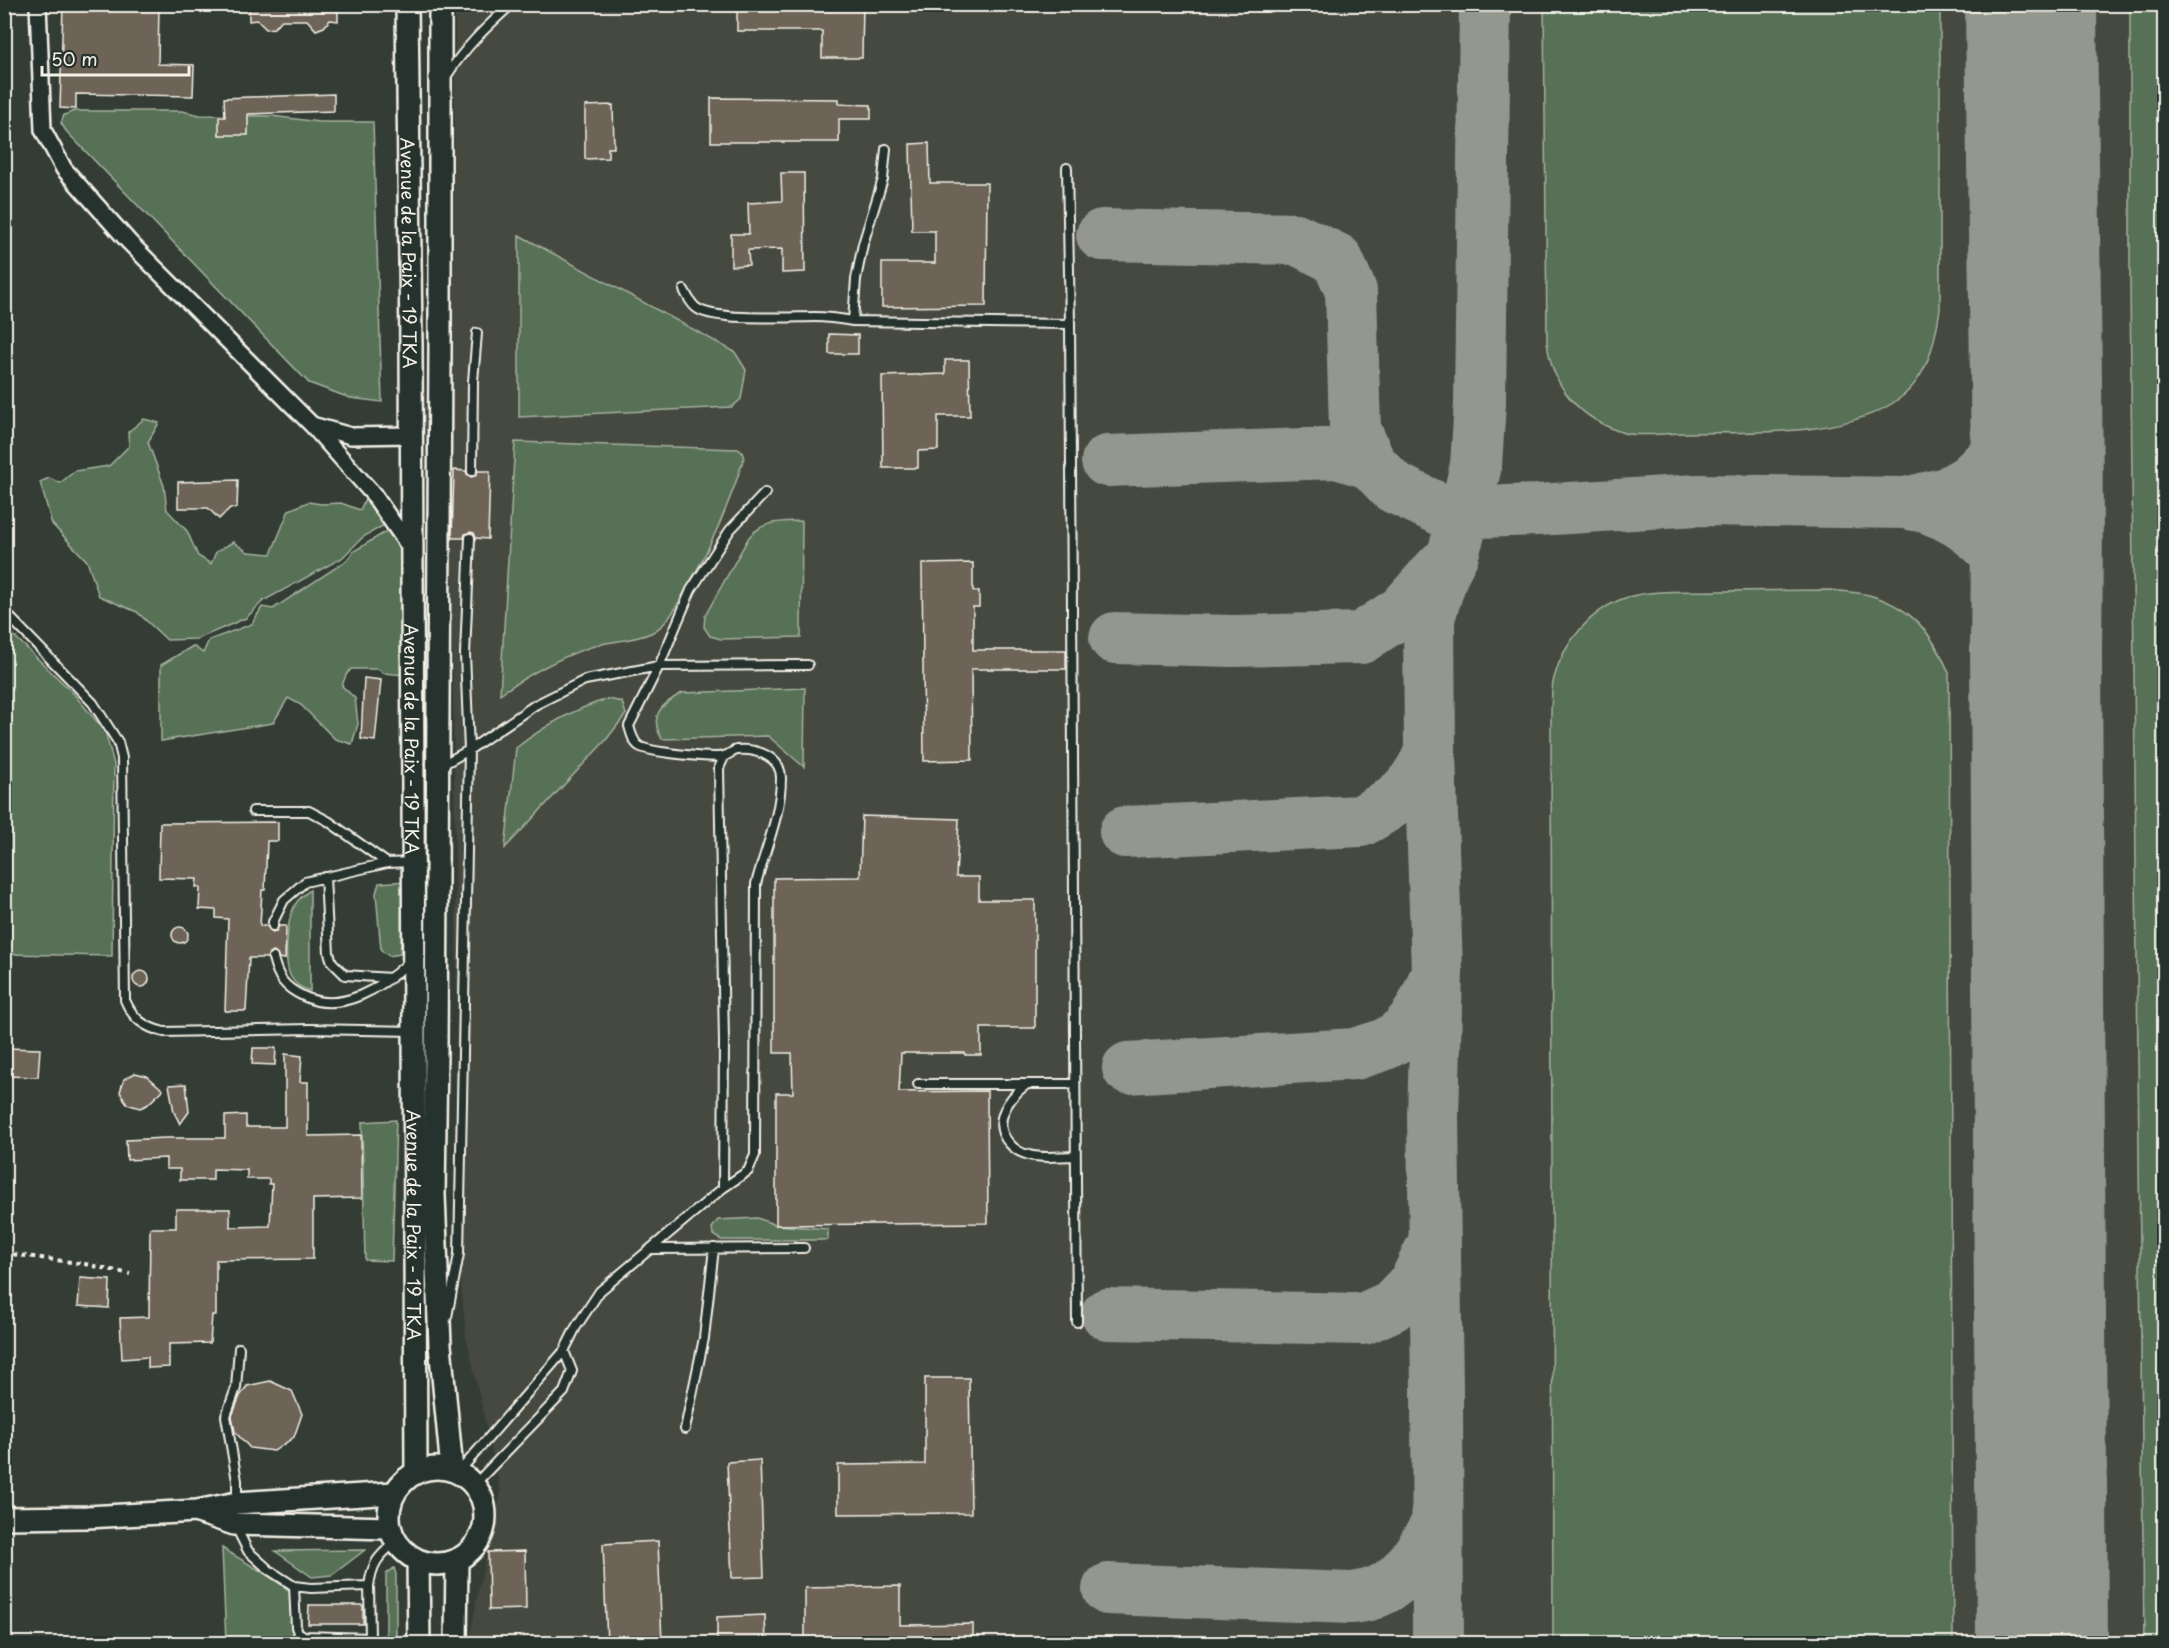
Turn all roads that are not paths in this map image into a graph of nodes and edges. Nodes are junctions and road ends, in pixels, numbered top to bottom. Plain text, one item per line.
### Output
1 (38, 4) edge
2 (407, 4) edge
3 (440, 4) edge
4 (512, 4) edge
5 (440, 86) junction
6 (886, 149) dead end
7 (1067, 168) dead end
8 (684, 290) dead end
9 (853, 321) junction
10 (1070, 324) junction
11 (477, 333) dead end
12 (312, 425) junction
13 (411, 435) junction
14 (472, 471) dead end
15 (765, 493) dead end
16 (470, 538) dead end
17 (411, 549) junction
18 (4, 610) edge
19 (808, 665) dead end
20 (659, 666) junction
21 (469, 750) junction
22 (724, 757) junction
23 (438, 767) junction
24 (254, 811) dead end
25 (387, 863) junction
26 (425, 863) junction
27 (325, 877) junction
28 (273, 926) dead end
29 (273, 958) dead end
30 (413, 958) junction
31 (392, 978) junction
32 (414, 1031) junction
33 (918, 1084) dead end
34 (1074, 1084) junction
35 (1026, 1085) junction
36 (1075, 1156) junction
37 (723, 1188) junction
38 (714, 1248) junction
39 (804, 1248) dead end
40 (651, 1249) junction
41 (1077, 1322) dead end
42 (440, 1345) junction
43 (239, 1348) dead end
44 (564, 1351) junction
45 (685, 1429) dead end
46 (416, 1472) junction
47 (462, 1476) junction
48 (394, 1493) junction
49 (237, 1503) junction
50 (197, 1512) junction
51 (4, 1518) edge
52 (234, 1524) junction
53 (392, 1535) junction
54 (457, 1560) junction
55 (418, 1561) junction
56 (294, 1586) junction
57 (369, 1586) junction
58 (371, 1641) edge
59 (419, 1644) edge
60 (456, 1644) edge

1 - 12 street
2 - 13 main road, Avenue de la Paix - 19 TKA
3 - 5 main road, Avenue de la Paix - 19 TKA
4 - 5 lane
5 - 23 main road, Avenue de la Paix - 19 TKA
6 - 9 lane
7 - 10 lane
8 - 9 lane
9 - 10 lane
10 - 34 lane
11 - 14 lane
12 - 13 street
12 - 17 street
13 - 17 main road, Avenue de la Paix - 19 TKA
15 - 20 lane
16 - 21 lane
17 - 26 main road, Avenue de la Paix - 19 TKA
18 - 32 lane
19 - 20 lane
20 - 21 lane
20 - 22 lane
21 - 23 lane
21 - 42 lane
22 - 37 lane
22 - 37 lane
23 - 26 main road, Avenue de la Paix - 19 TKA
24 - 25 lane
25 - 26 lane
25 - 27 lane
26 - 30 main road, Avenue de la Paix - 19 TKA
26 - 42 main road
27 - 28 lane
27 - 31 lane
29 - 31 lane
30 - 31 lane
30 - 32 main road, Avenue de la Paix - 19 TKA
32 - 46 main road, Avenue de la Paix - 19 TKA
33 - 35 lane
34 - 35 lane
34 - 36 lane
35 - 36 lane
36 - 41 lane
37 - 40 lane
38 - 39 lane
38 - 40 lane
38 - 45 lane
40 - 44 lane
42 - 47 main road
43 - 49 lane
44 - 47 lane
44 - 47 lane
46 - 47 main road
46 - 48 main road
47 - 54 main road
48 - 49 main road
48 - 53 main road
49 - 50 main road
50 - 51 main road
50 - 52 main road
52 - 53 main road
52 - 56 lane
53 - 55 main road
53 - 57 lane
54 - 55 main road
54 - 60 main road
55 - 59 main road
56 - 57 lane
56 - 58 lane
57 - 58 lane

